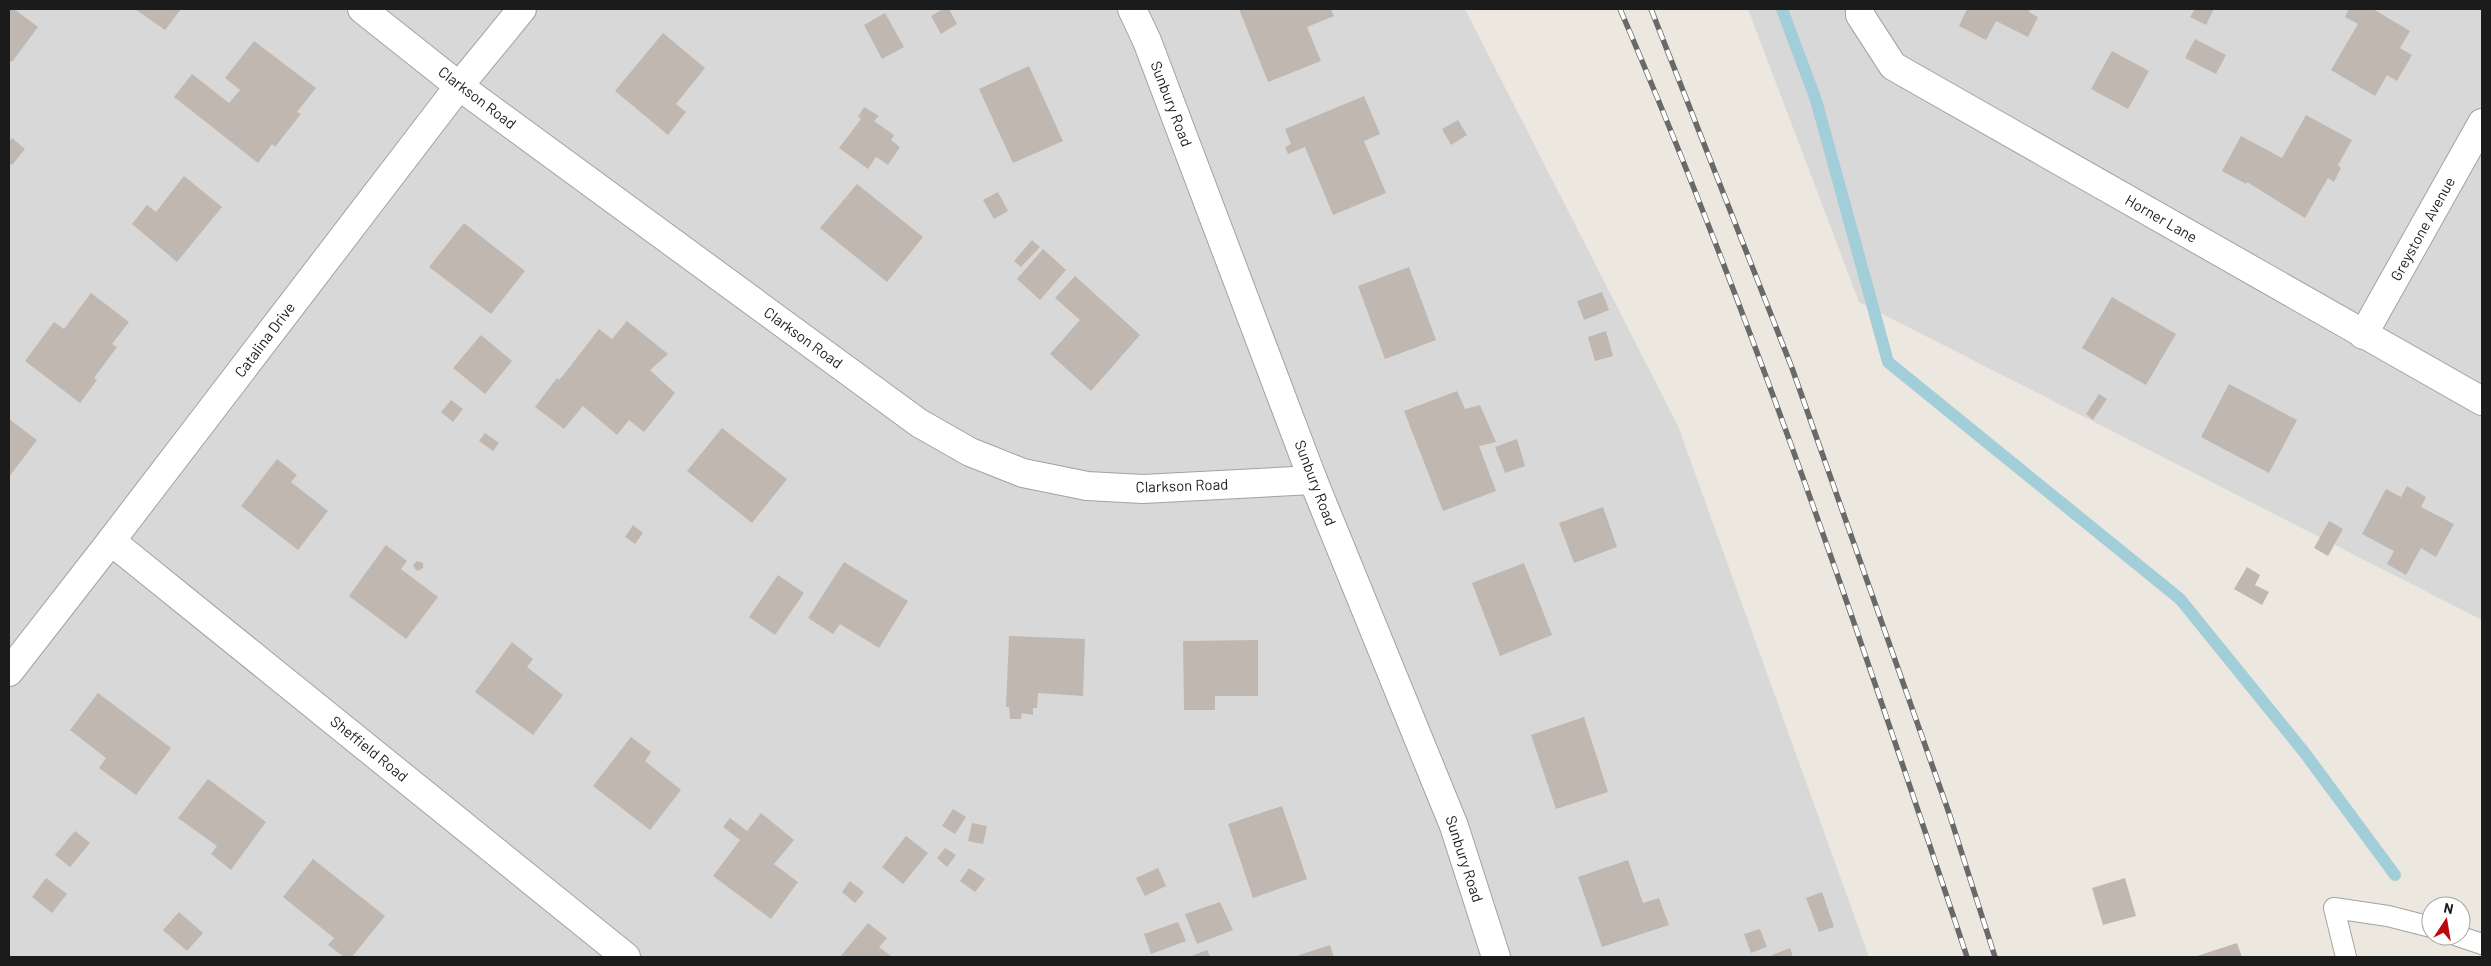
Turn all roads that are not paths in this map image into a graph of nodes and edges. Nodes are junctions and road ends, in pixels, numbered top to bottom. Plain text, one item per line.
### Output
1 (362, 9) edge
2 (522, 9) edge
3 (1132, 9) edge
4 (1860, 12) edge
5 (459, 86) junction
6 (2482, 123) edge
7 (2363, 334) junction
8 (2482, 401) edge
9 (1313, 480) junction
10 (111, 541) junction
11 (9, 672) edge
12 (2421, 924) edge
13 (626, 957) edge
14 (1496, 957) edge
15 (2346, 957) edge

1 - 5 street, Clarkson Road
2 - 5 street, Catalina Drive
3 - 9 street, Sunbury Road
4 - 7 street, Horner Lane
5 - 9 street, Clarkson Road
5 - 10 street, Catalina Drive
6 - 7 street, Greystone Avenue
7 - 8 street, Horner Lane
9 - 14 street, Sunbury Road
10 - 11 street, Catalina Drive
10 - 13 street, Sheffield Road
12 - 15 lane

